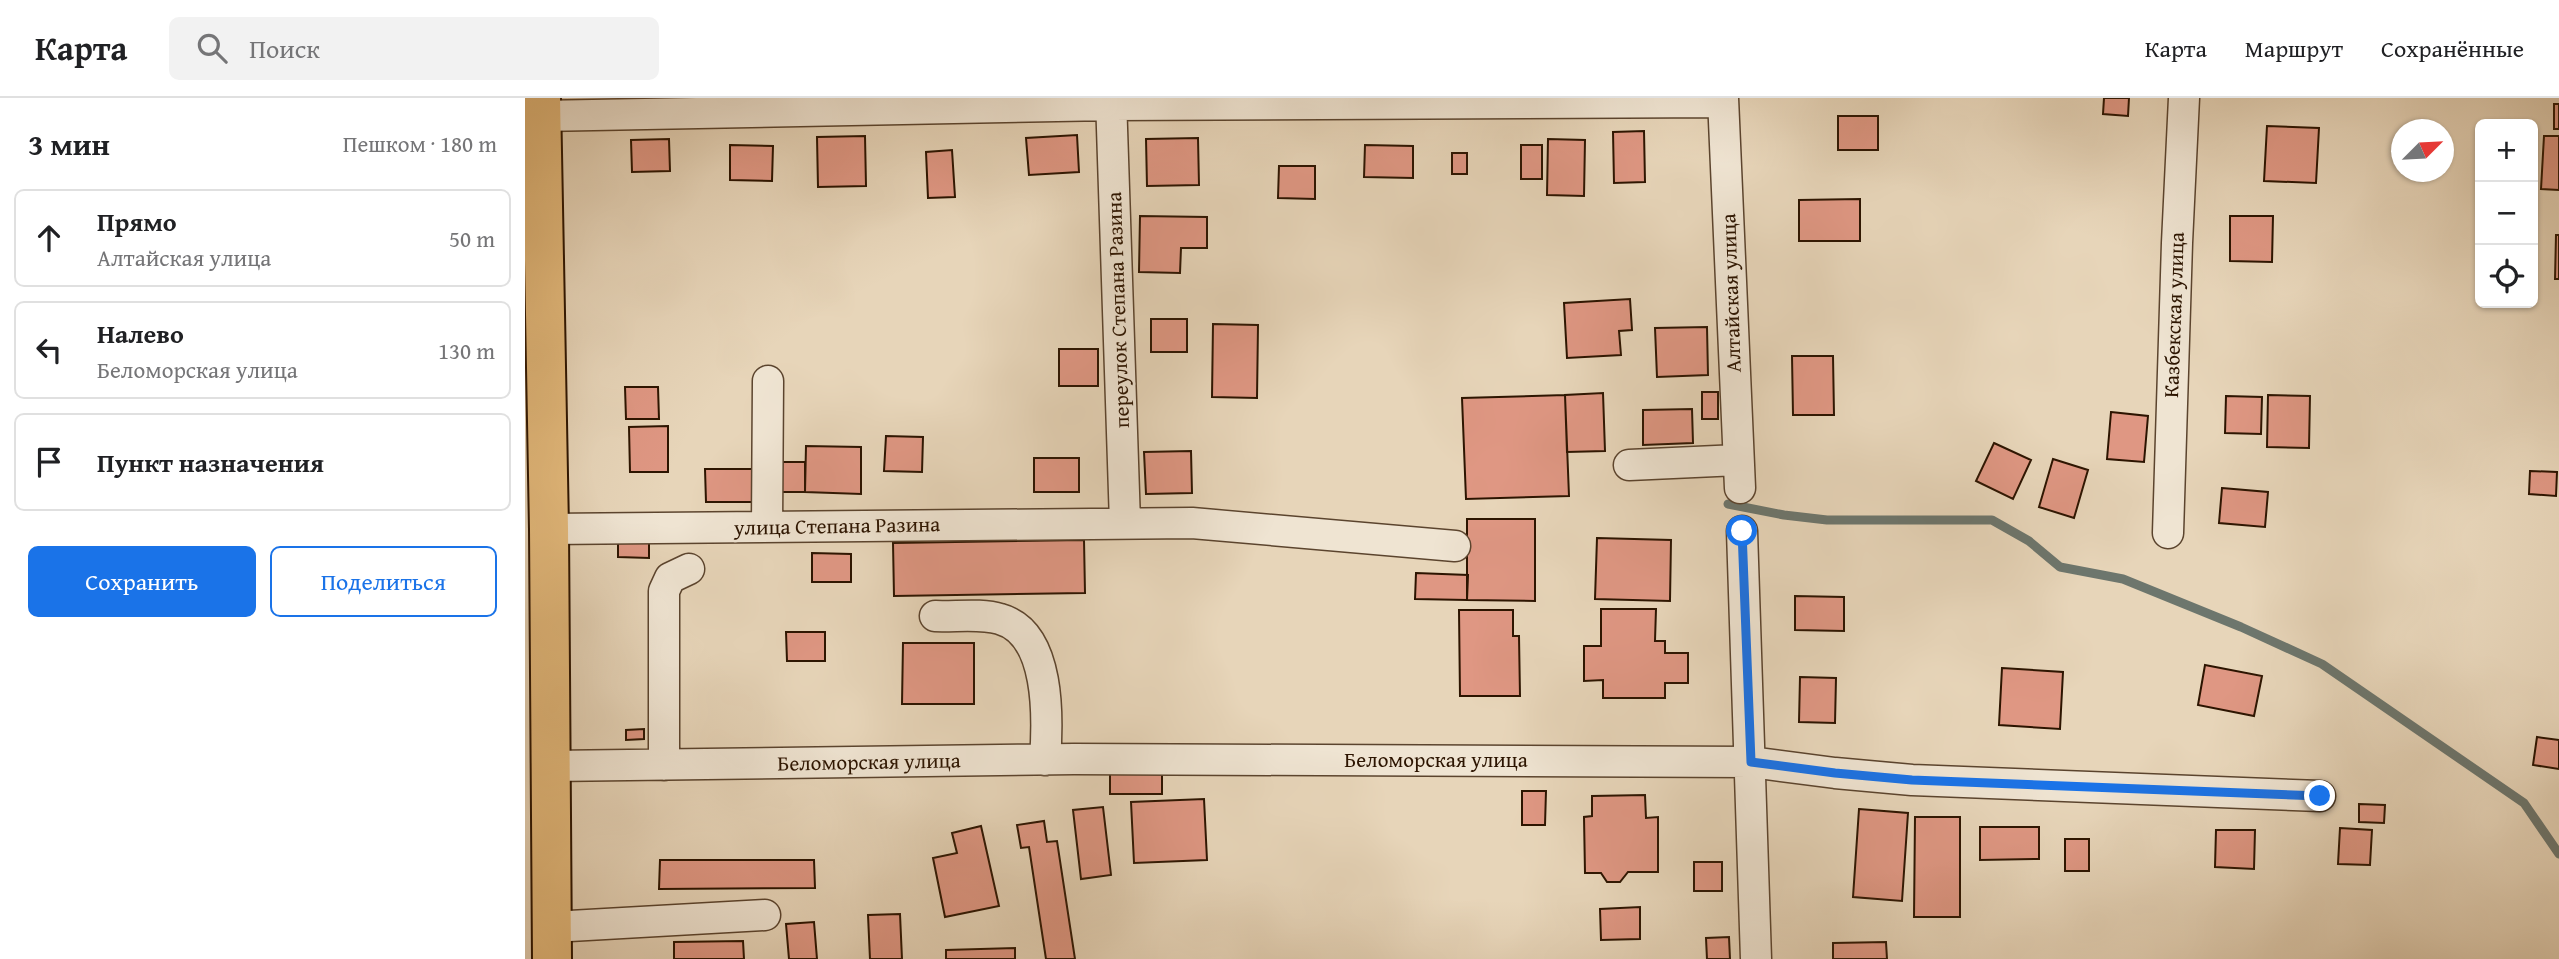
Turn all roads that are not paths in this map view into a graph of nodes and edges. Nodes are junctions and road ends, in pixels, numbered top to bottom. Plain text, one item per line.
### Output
1 (2184, 98) edge
2 (1723, 100) edge
3 (1111, 102) edge
4 (541, 107) edge
5 (768, 381) dead end
6 (1629, 465) dead end
7 (1125, 523) junction
8 (767, 527) junction
9 (549, 529) junction
10 (1742, 531) dead end
11 (2168, 533) dead end
12 (1455, 546) dead end
13 (688, 569) dead end
14 (935, 616) dead end
15 (1045, 760) junction
16 (1751, 762) junction
17 (663, 765) junction
18 (551, 766) junction
19 (2320, 796) dead end
20 (765, 915) dead end
21 (552, 943) edge
22 (1756, 959) edge

1 - 11 street, Казбекская улица
2 - 3 street
2 - 6 street, Алтайская улица
3 - 4 street
3 - 7 street, переулок Степана Разина
4 - 9 highway
5 - 8 street
7 - 8 street, улица Степана Разина
7 - 12 street, улица Степана Разина
8 - 9 street, улица Степана Разина
9 - 18 highway
10 - 16 street
13 - 17 street
14 - 15 street
15 - 16 street, Беломорская улица
15 - 17 street, Беломорская улица
16 - 19 street, Беломорская улица
16 - 22 street
17 - 18 street, Беломорская улица
18 - 21 highway
20 - 21 street

